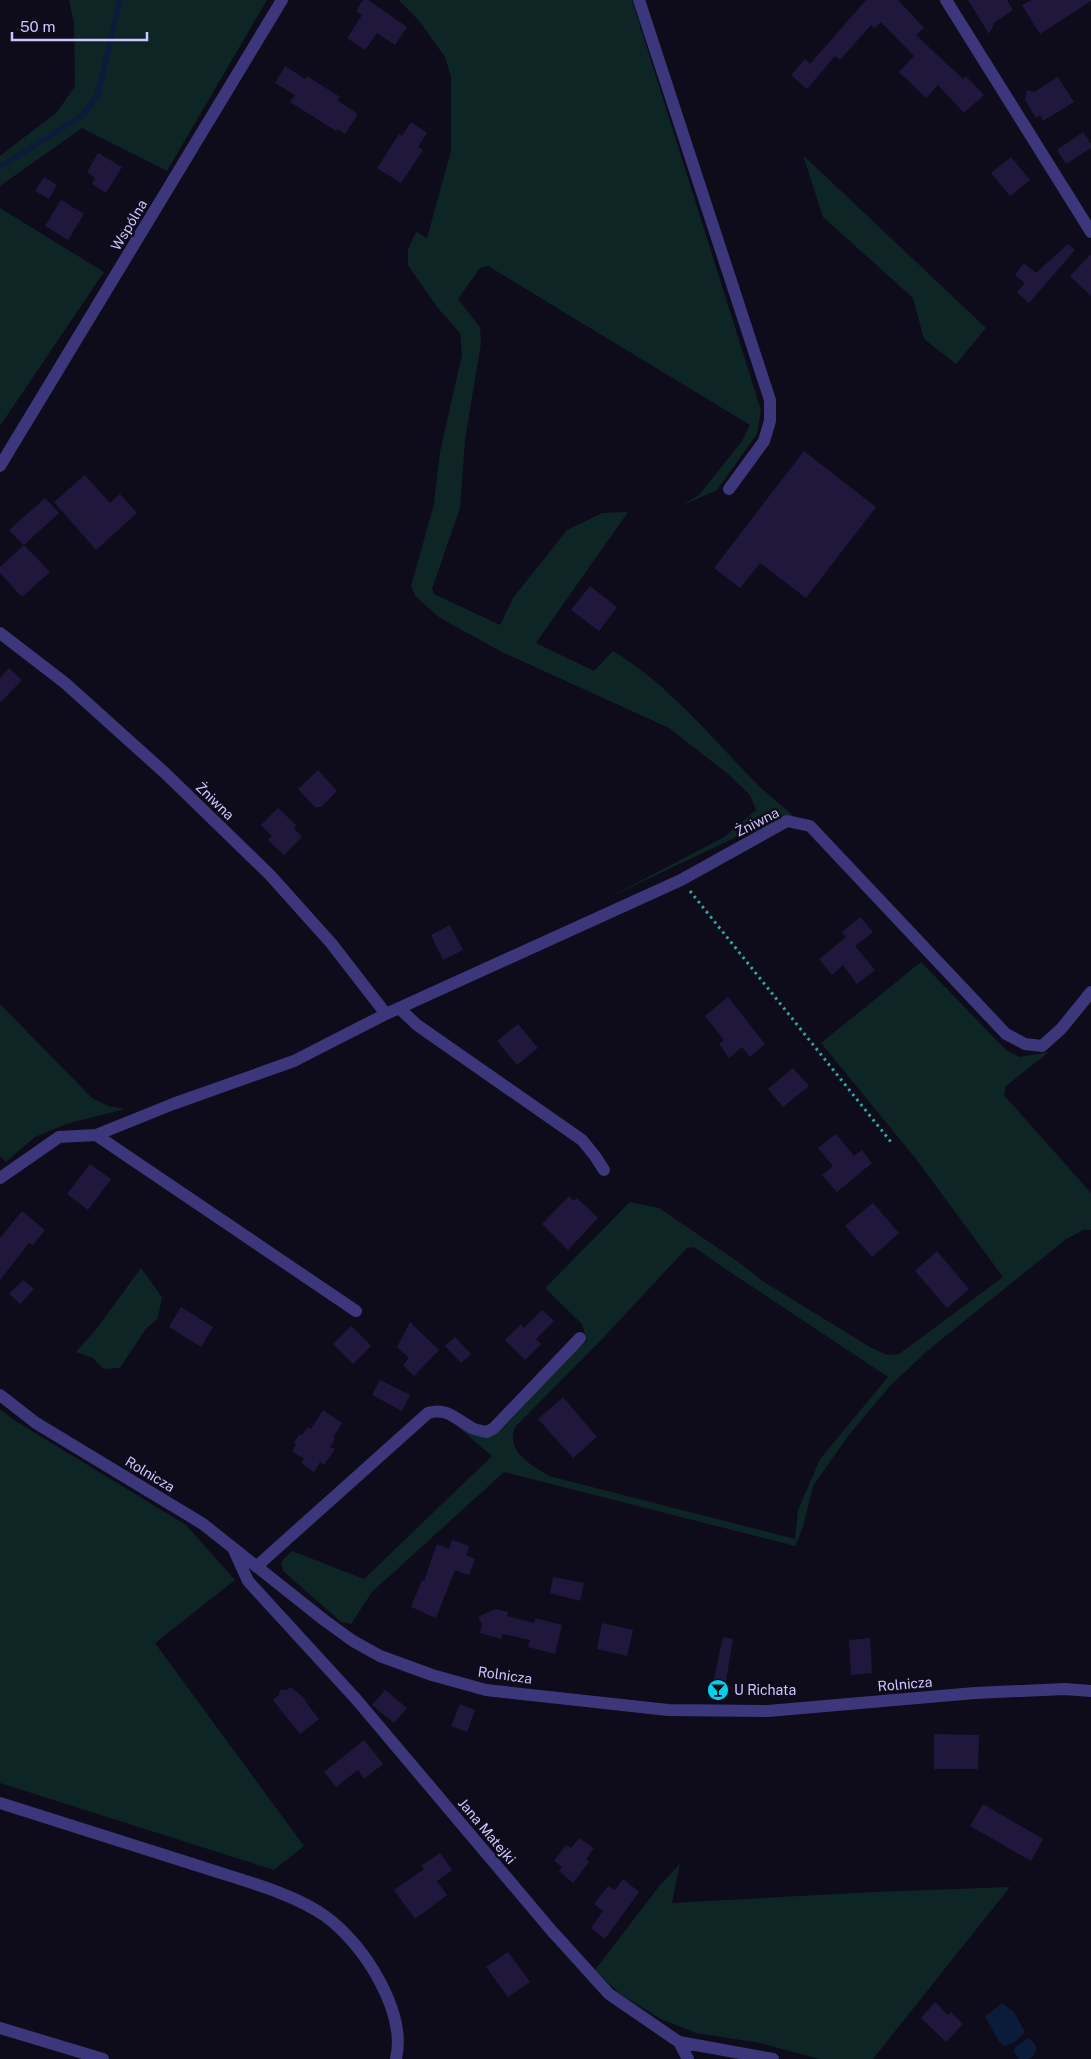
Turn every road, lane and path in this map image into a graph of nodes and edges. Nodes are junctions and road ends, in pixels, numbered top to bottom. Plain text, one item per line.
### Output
1 (282, 0) edge
2 (639, 0) edge
3 (946, 0) edge
4 (1091, 232) edge
5 (0, 466) edge
6 (729, 489) dead end
7 (0, 633) edge
8 (681, 880) junction
9 (1091, 992) edge
10 (399, 1008) junction
11 (386, 1014) junction
12 (96, 1135) junction
13 (891, 1142) dead end
14 (604, 1170) dead end
15 (0, 1178) edge
16 (356, 1311) dead end
17 (580, 1338) dead end
18 (0, 1395) edge
19 (232, 1546) junction
20 (257, 1566) junction
21 (1091, 1691) edge
22 (0, 1803) edge
23 (0, 2028) edge
24 (679, 2042) junction
25 (103, 2059) edge
26 (396, 2059) edge
27 (688, 2059) edge
28 (773, 2059) edge

1 - 5 street, Wspólna
2 - 6 street
3 - 4 street
7 - 11 street, Żniwna
8 - 9 street, Żniwna
8 - 10 street, Żniwna
8 - 13 path
10 - 11 street, Żniwna
10 - 14 street
11 - 12 street, Żniwna
12 - 15 street, Żniwna
12 - 16 street
17 - 20 street
18 - 19 street, Rolnicza
19 - 20 street, Rolnicza
19 - 24 street, Jana Matejki
20 - 21 street, Rolnicza
22 - 26 street
23 - 25 street
24 - 27 street
24 - 28 street, Jana Matejki

